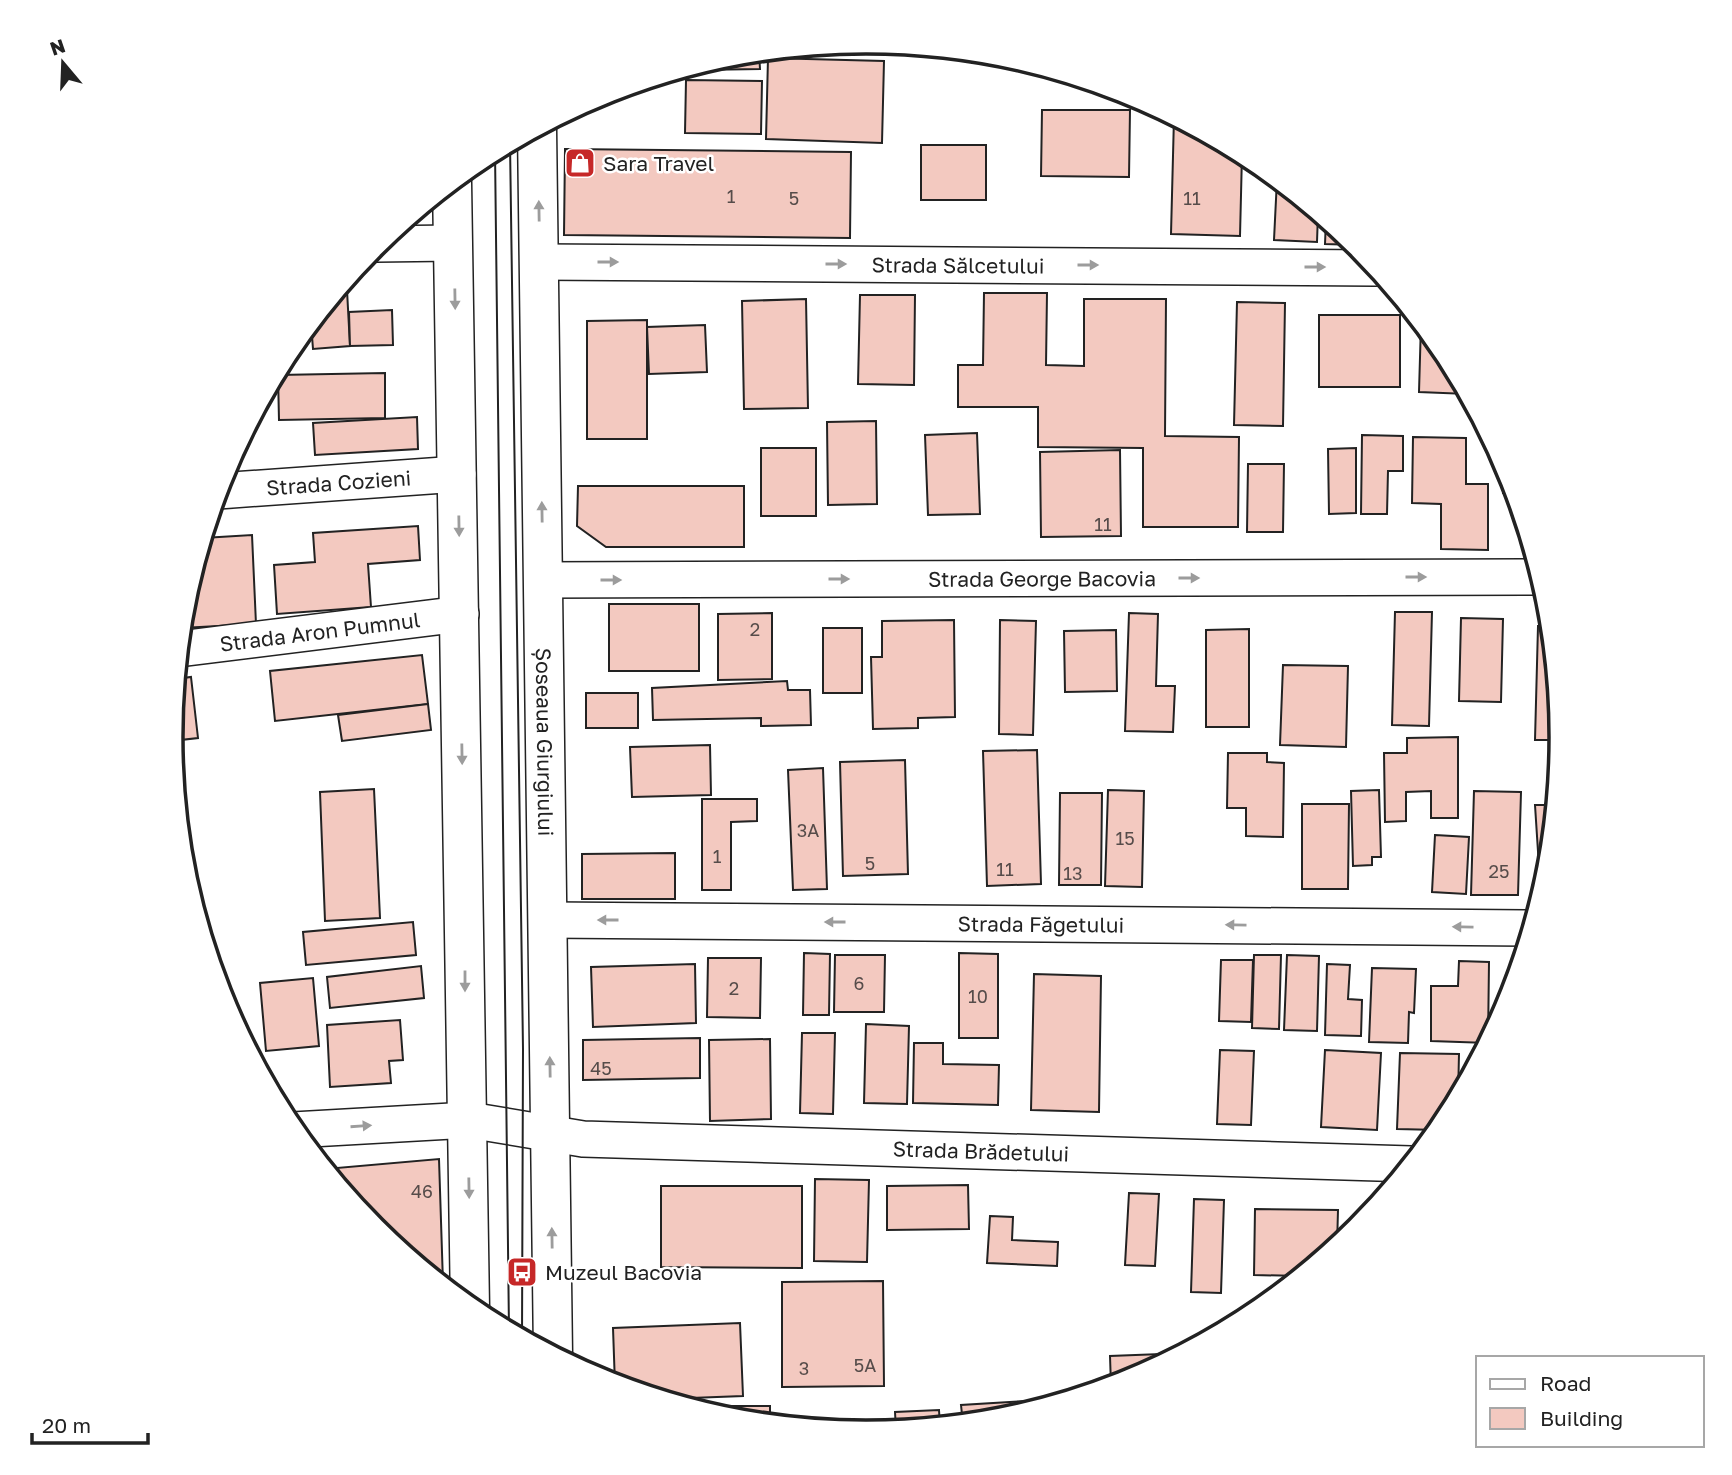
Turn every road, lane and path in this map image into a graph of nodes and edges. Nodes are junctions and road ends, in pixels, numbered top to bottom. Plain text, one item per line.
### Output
1 (537, 139) edge
2 (452, 193) edge
3 (454, 243) junction
4 (394, 244) edge
5 (540, 262) junction
6 (1362, 268) edge
7 (458, 474) junction
8 (230, 490) edge
9 (1530, 577) edge
10 (543, 580) junction
11 (460, 614) junction
12 (189, 648) edge
13 (549, 920) junction
14 (1522, 928) edge
15 (469, 1120) junction
16 (307, 1129) edge
17 (551, 1135) junction
18 (1399, 1164) edge
19 (471, 1295) edge
20 (553, 1344) edge

5 -> 1 main road, Șoseaua Giurgiului
2 - 3 main road
3 - 4 street
3 -> 7 main road
5 -> 6 street, Strada Sălcetului
10 -> 5 main road, Șoseaua Giurgiului
7 - 8 street, Strada Cozieni
7 -> 11 main road
10 -> 9 street, Strada George Bacovia
10 - 13 main road, Șoseaua Giurgiului
11 - 12 street, Strada Aron Pumnul
11 -> 15 main road
14 -> 13 street, Strada Făgetului
17 -> 13 main road, Șoseaua Giurgiului
16 -> 15 street, Strada Brădetului
15 - 17 street, Strada Brădetului
15 -> 19 main road
17 - 18 street, Strada Brădetului
20 -> 17 main road, Șoseaua Giurgiului

